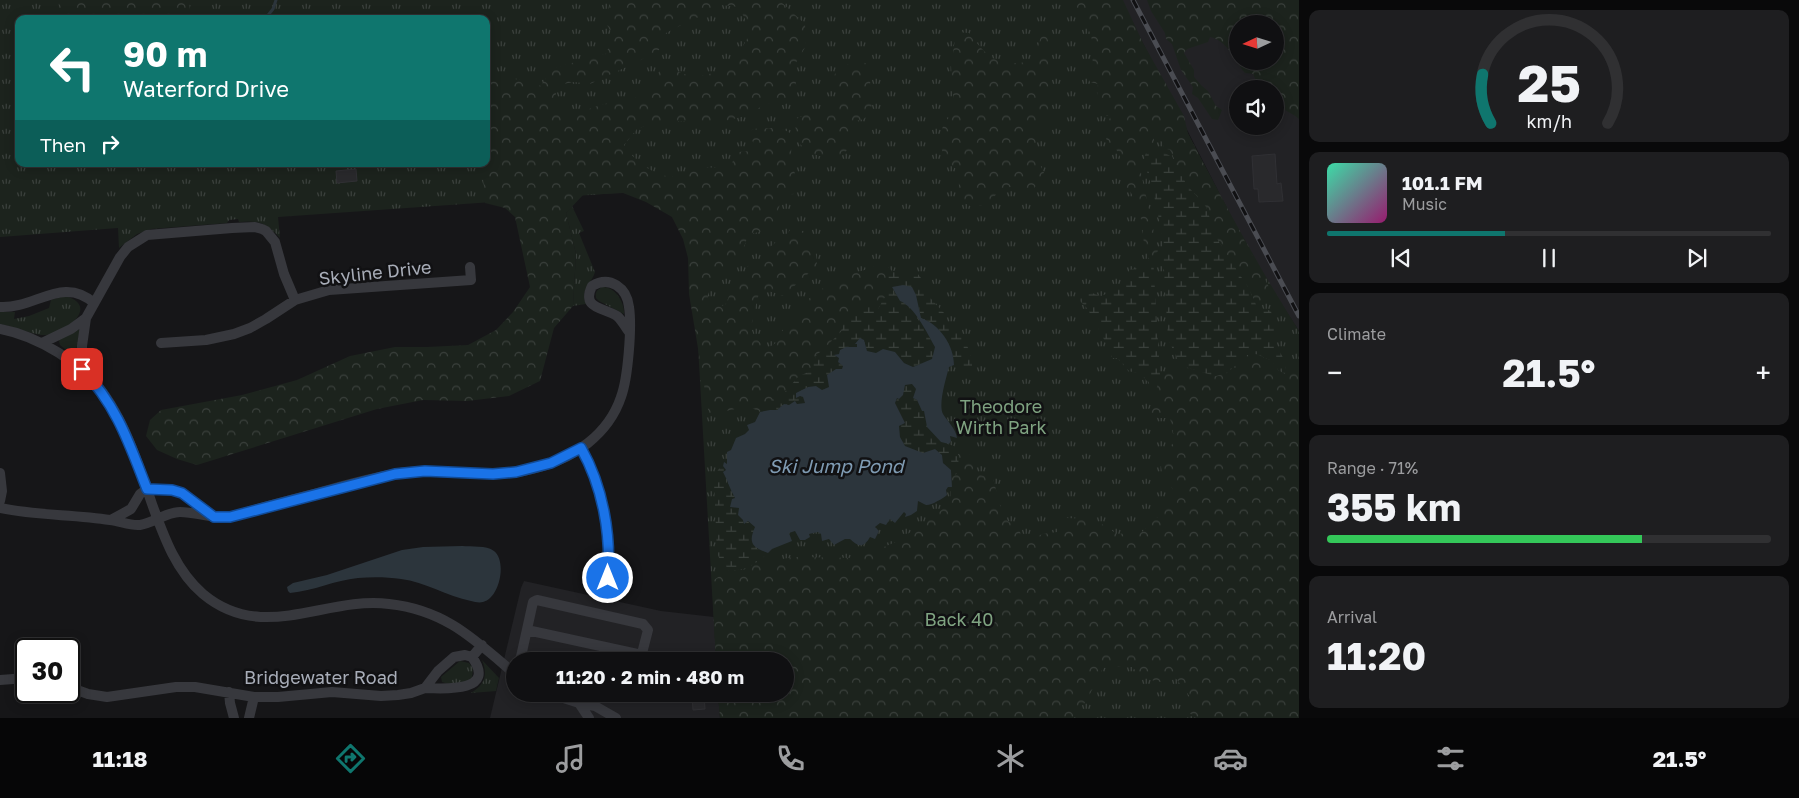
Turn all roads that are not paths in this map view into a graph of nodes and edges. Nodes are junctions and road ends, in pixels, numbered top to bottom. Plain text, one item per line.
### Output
1 (470, 267) dead end
2 (295, 300) junction
3 (94, 303) junction
4 (0, 307) edge
5 (86, 318) junction
6 (0, 330) edge
7 (629, 332) junction
8 (42, 343) junction
9 (161, 343) dead end
10 (82, 369) junction
11 (581, 448) junction
12 (0, 473) edge
13 (147, 489) junction
14 (0, 501) edge
15 (0, 508) edge
16 (214, 517) junction
17 (158, 519) junction
18 (111, 520) junction
19 (606, 589) dead end
20 (527, 630) junction
21 (482, 644) junction
22 (523, 652) edge
23 (617, 652) edge
24 (642, 652) edge
25 (472, 657) junction
26 (506, 665) edge
27 (15, 679) edge
28 (0, 680) edge
29 (425, 688) junction
30 (80, 691) edge
31 (229, 692) junction
32 (254, 697) junction
33 (573, 702) edge
34 (578, 704) junction
35 (234, 718) edge
36 (249, 718) edge
37 (589, 718) edge
38 (616, 718) edge

1 - 2 street, Skyline Drive
2 - 3 street
2 - 9 street, Skyline Drive
3 - 4 street
3 - 5 street
5 - 8 street
5 - 10 street
6 - 8 street
7 - 7 street
7 - 11 street
8 - 10 street
10 - 13 street
11 - 16 street
11 - 19 street
12 - 14 street
13 - 16 street
13 - 17 street
13 - 18 street
15 - 18 street
16 - 17 street
17 - 18 street
17 - 21 street
20 - 22 street
20 - 23 street
20 - 24 street
21 - 25 street
21 - 26 street
25 - 29 street
25 - 29 street, Bridgewater Road
27 - 28 street
29 - 32 street, Bridgewater Road
30 - 31 street, Bridgewater Road
31 - 32 street, Bridgewater Road
31 - 35 street
32 - 36 street
33 - 34 street
34 - 37 street
34 - 38 street

